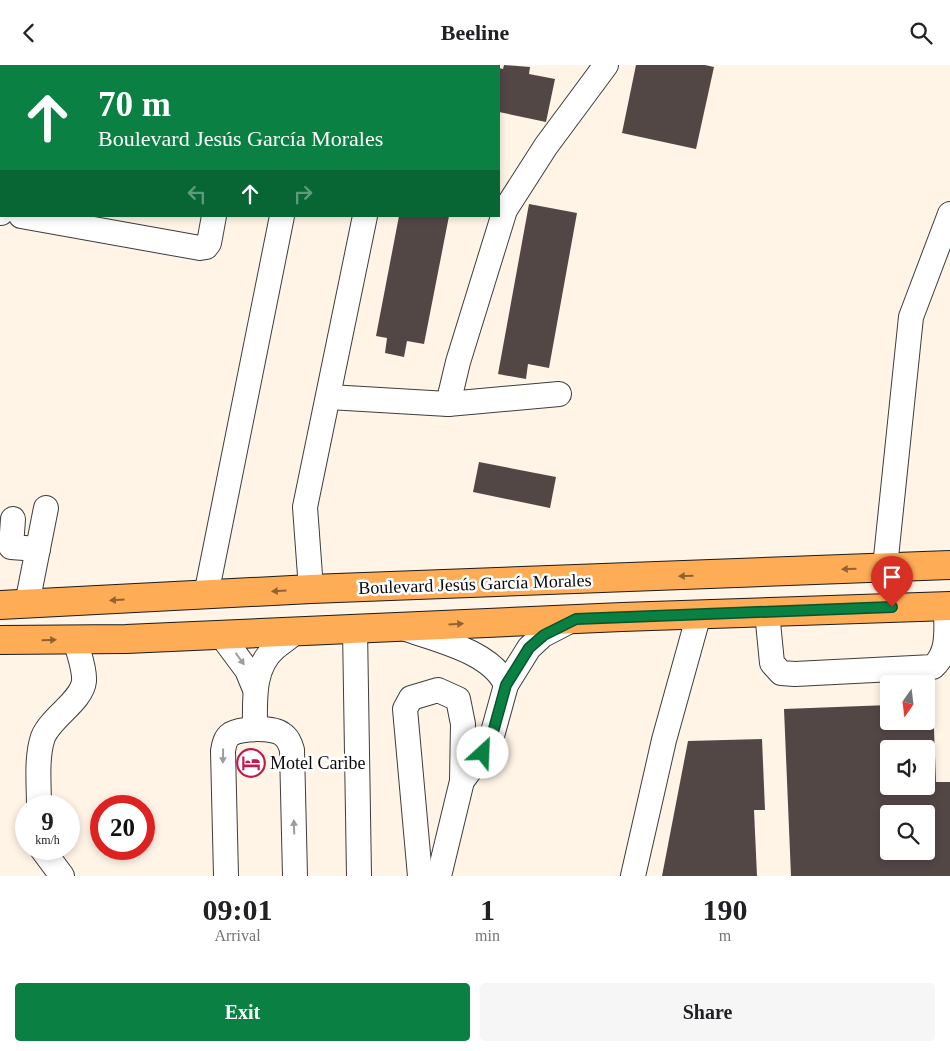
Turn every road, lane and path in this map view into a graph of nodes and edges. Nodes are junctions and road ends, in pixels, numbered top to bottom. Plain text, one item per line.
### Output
1 (606, 65) edge
2 (950, 214) edge
3 (27, 217) edge
4 (214, 217) edge
5 (282, 217) edge
6 (365, 217) edge
7 (559, 394) dead end
8 (328, 397) junction
9 (448, 404) junction
10 (46, 508) dead end
11 (13, 519) dead end
12 (38, 549) junction
13 (950, 565) edge
14 (885, 567) junction
15 (311, 589) junction
16 (206, 595) junction
17 (27, 604) junction
18 (949, 604) edge
19 (0, 605) edge
20 (767, 612) junction
21 (700, 614) junction
22 (576, 619) junction
23 (398, 627) junction
24 (355, 629) junction
25 (297, 631) junction
26 (221, 635) junction
27 (75, 639) junction
28 (0, 640) edge
29 (506, 685) junction
30 (254, 687) junction
31 (255, 728) junction
32 (462, 781) junction
33 (39, 795) edge
34 (50, 860) edge
35 (62, 876) edge
36 (226, 876) edge
37 (295, 876) edge
38 (358, 876) edge
39 (420, 876) edge
40 (439, 876) edge
41 (633, 876) edge

1 - 9 street
2 - 14 street
3 - 4 street
5 - 16 street
6 - 8 street
7 - 9 street
8 - 9 street
8 - 15 street
10 - 12 street
11 - 12 street
12 - 17 street
13 - 14 main road, Boulevard Jesús García Morales
14 -> 15 main road, Boulevard Jesús García Morales
15 -> 16 main road, Boulevard Jesús García Morales
16 -> 17 main road, Boulevard Jesús García Morales
17 - 19 main road, Boulevard Jesús García Morales
18 - 20 main road
18 - 20 street
20 - 21 main road
21 - 22 main road
21 - 41 street
23 -> 22 main road
22 - 29 street
23 - 24 main road
23 - 29 street
24 - 25 main road
24 - 38 street
25 - 26 main road
25 - 30 street
26 - 27 main road
26 -> 30 street
28 -> 27 main road
27 - 33 street
29 - 32 street
30 - 31 street
31 -> 36 street
37 -> 31 street
32 - 39 street
32 - 40 street
34 - 35 street

